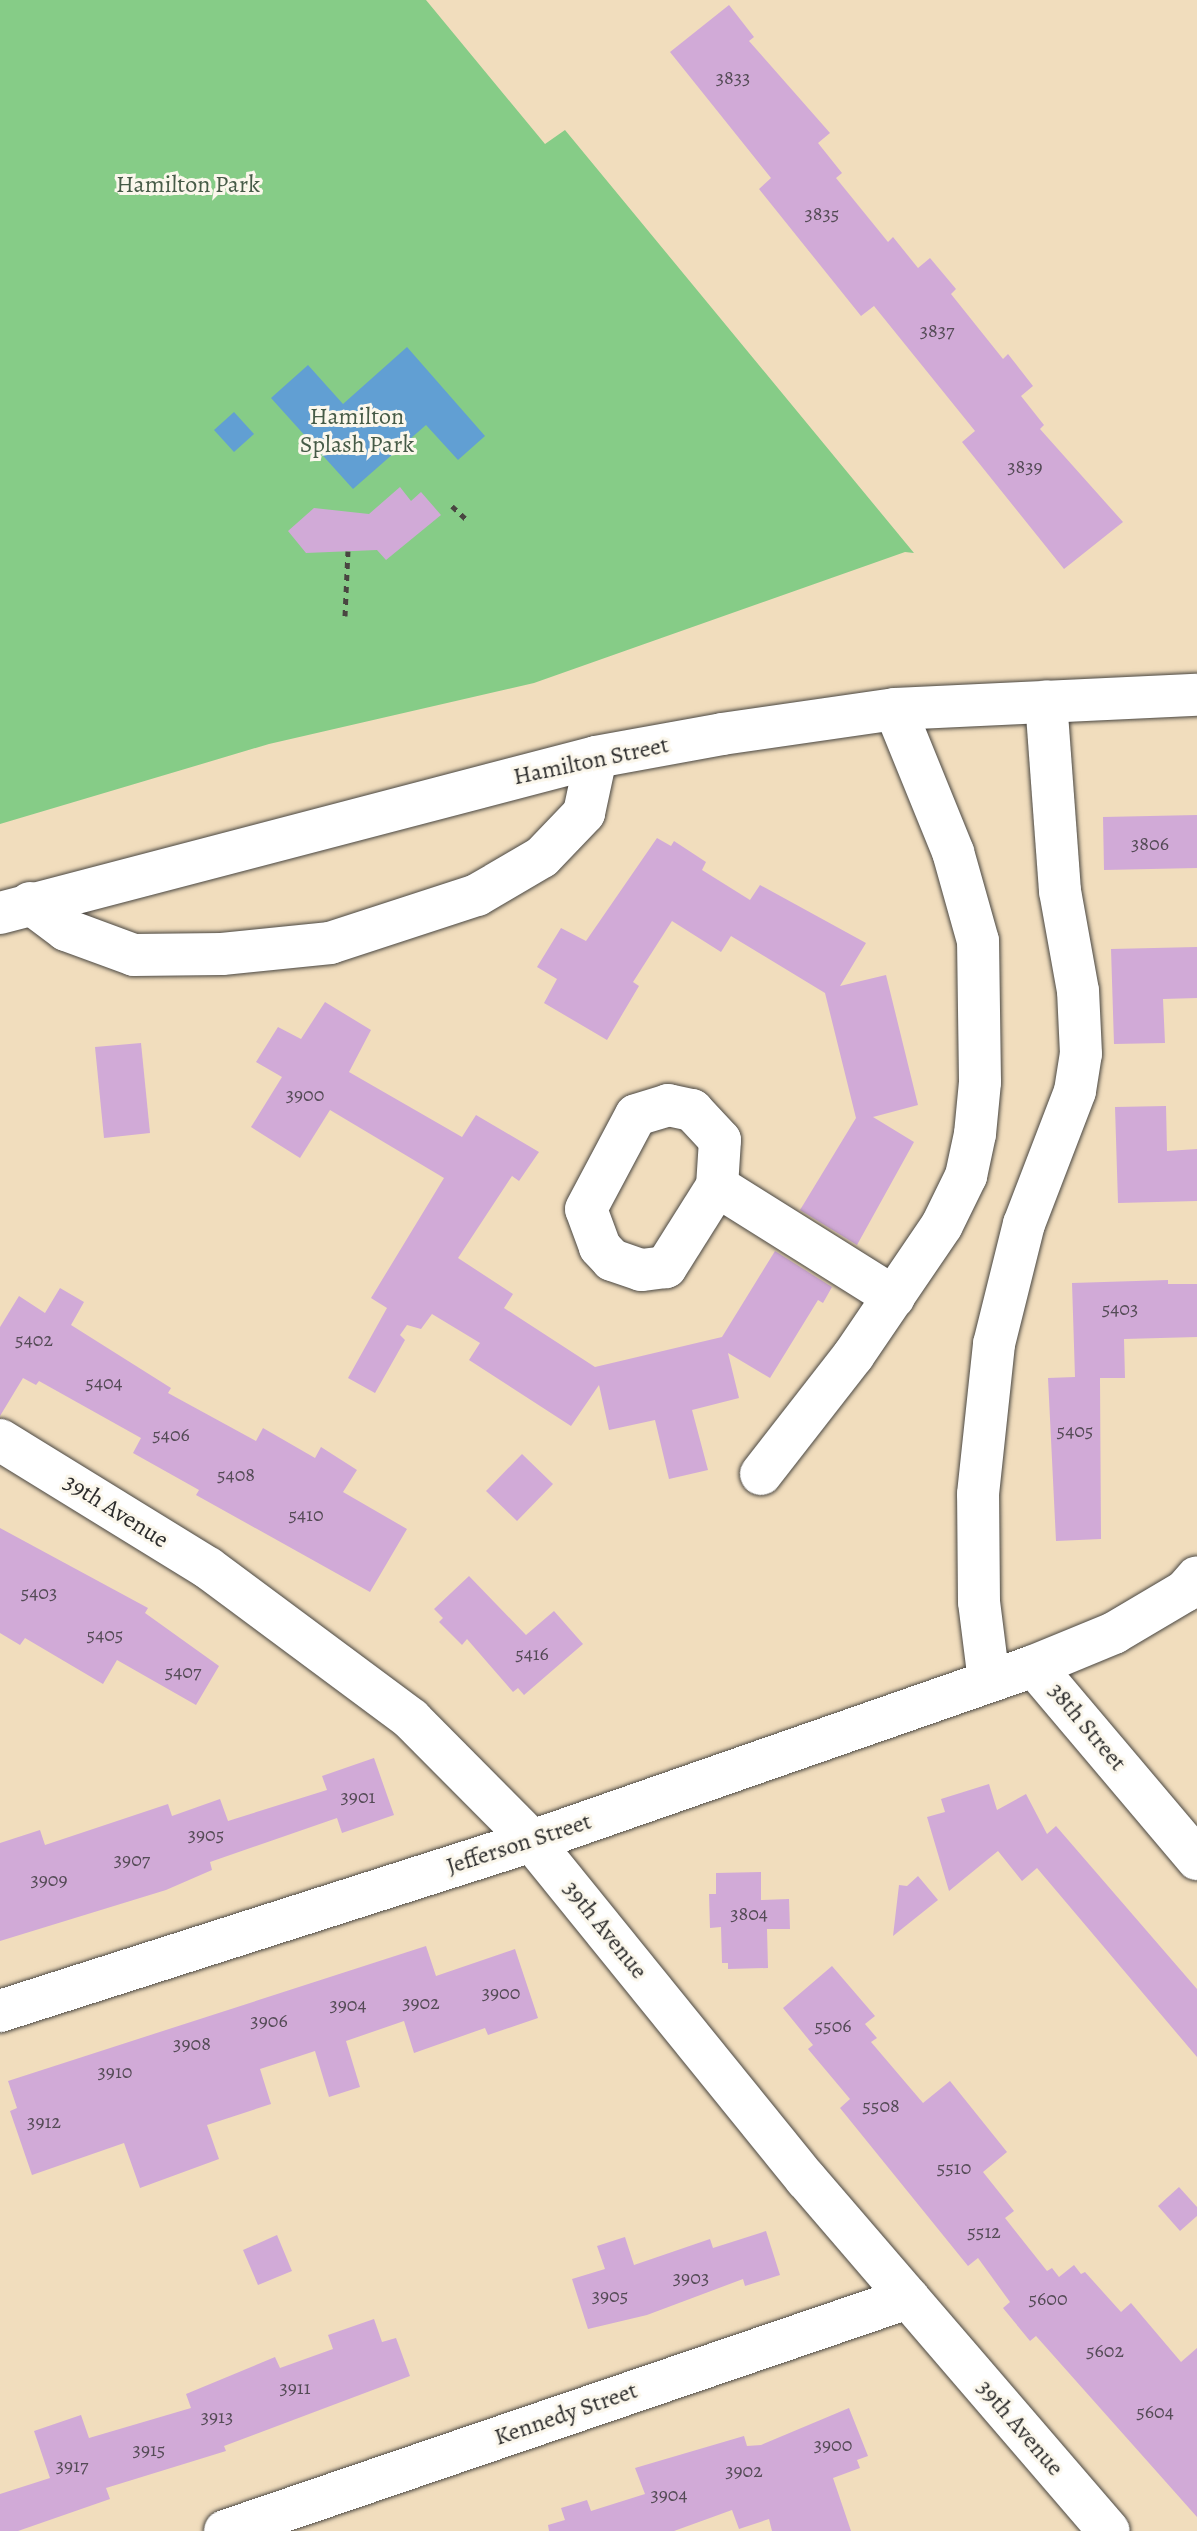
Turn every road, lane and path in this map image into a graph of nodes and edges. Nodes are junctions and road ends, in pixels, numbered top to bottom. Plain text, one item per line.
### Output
1 (452, 506) dead end
2 (469, 522) dead end
3 (348, 551) dead end
4 (345, 616) dead end
5 (1197, 695) edge
6 (1046, 702) junction
7 (895, 709) junction
8 (596, 757) junction
9 (15, 908) edge
10 (717, 1186) dead end
11 (894, 1297) junction
12 (0, 1440) edge
13 (761, 1474) dead end
14 (1197, 1577) edge
15 (1034, 1666) junction
16 (989, 1681) junction
17 (532, 1841) junction
18 (1197, 1859) edge
19 (0, 2011) edge
20 (908, 2298) junction
21 (225, 2531) edge
22 (1109, 2531) edge

1 - 2 path
3 - 4 path
5 - 6 street, Hamilton Street
6 - 7 street, Hamilton Street
6 - 16 street
7 - 8 street, Hamilton Street
7 - 11 street
8 - 9 street, Hamilton Street
8 - 9 street
10 - 11 street
11 - 13 street
12 - 17 street, 39th Avenue
14 - 15 street, 38th Street
15 - 16 street, Jefferson Street
15 - 18 street, 38th Street
16 - 17 street, Jefferson Street
17 - 19 street, Jefferson Street
17 - 20 street, 39th Avenue
20 - 21 street, Kennedy Street
20 - 22 street, 39th Avenue

